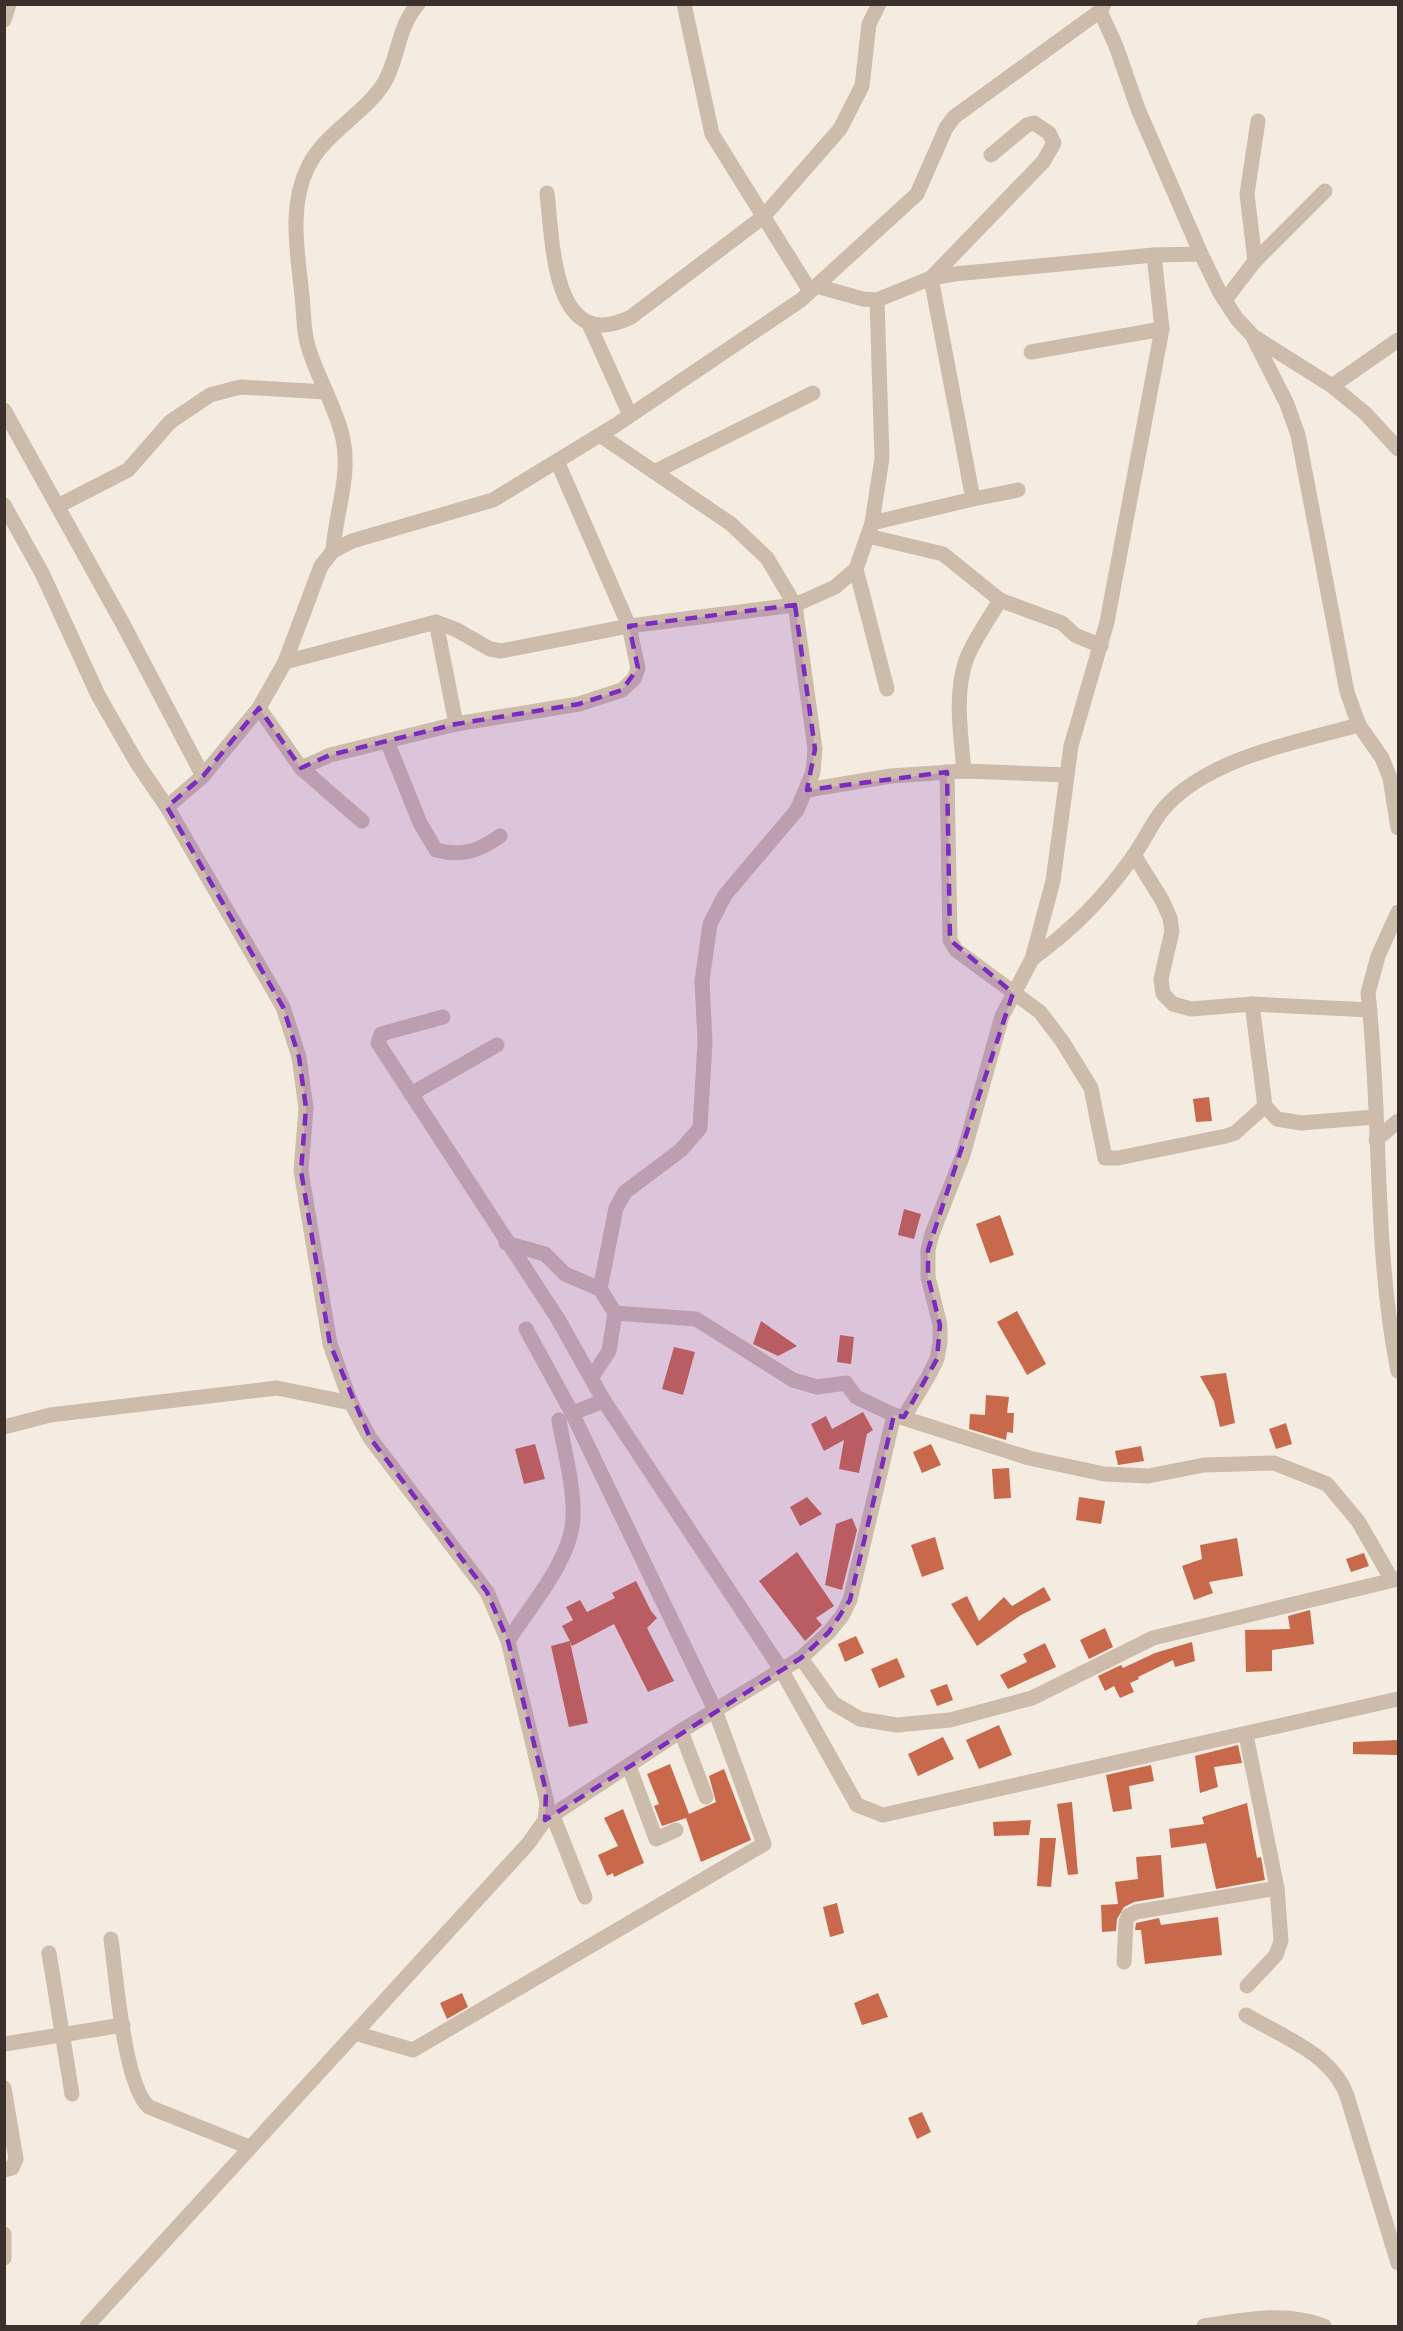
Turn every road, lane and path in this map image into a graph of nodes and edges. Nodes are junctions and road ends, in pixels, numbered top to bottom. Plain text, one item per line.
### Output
1 (9, 4) edge
2 (418, 4) edge
3 (684, 4) edge
4 (879, 4) edge
5 (1102, 8) edge
6 (4, 20) edge
7 (1258, 121) dead end
8 (991, 155) dead end
9 (1325, 190) dead end
10 (547, 193) dead end
11 (763, 217) junction
12 (1201, 254) junction
13 (1154, 255) junction
14 (1255, 261) junction
15 (931, 278) junction
16 (813, 288) junction
17 (877, 300) junction
18 (1225, 300) junction
19 (589, 324) junction
20 (1162, 329) junction
21 (1252, 336) junction
22 (1398, 340) edge
23 (1031, 352) dead end
24 (1332, 386) junction
25 (326, 392) junction
26 (813, 393) dead end
27 (4, 410) edge
28 (630, 415) junction
29 (600, 435) junction
30 (1398, 449) edge
31 (557, 461) junction
32 (654, 472) junction
33 (1018, 490) dead end
34 (973, 499) junction
35 (4, 505) edge
36 (58, 506) junction
37 (870, 529) junction
38 (333, 551) junction
39 (856, 570) junction
40 (1000, 600) junction
41 (795, 605) junction
42 (436, 622) junction
43 (629, 626) junction
44 (1101, 646) junction
45 (285, 662) junction
46 (887, 689) dead end
47 (259, 708) junction
48 (456, 724) junction
49 (1359, 725) junction
50 (387, 741) junction
51 (301, 768) junction
52 (964, 771) junction
53 (946, 772) junction
54 (1066, 775) junction
55 (203, 776) junction
56 (807, 790) junction
57 (167, 807) junction
58 (362, 821) dead end
59 (1398, 828) edge
60 (500, 836) dead end
61 (1134, 855) junction
62 (1398, 912) edge
63 (1032, 958) junction
64 (1013, 993) junction
65 (1252, 1004) junction
66 (1370, 1010) junction
67 (443, 1017) dead end
68 (497, 1044) dead end
69 (411, 1094) junction
70 (1265, 1107) junction
71 (1375, 1117) junction
72 (1398, 1121) edge
73 (1376, 1140) junction
74 (506, 1243) junction
75 (600, 1290) junction
76 (615, 1313) junction
77 (526, 1329) dead end
78 (1398, 1371) edge
79 (592, 1377) junction
80 (604, 1401) junction
81 (351, 1403) junction
82 (899, 1416) junction
83 (565, 1417) junction
84 (4, 1427) edge
85 (1395, 1580) edge
86 (508, 1641) junction
87 (801, 1658) junction
88 (782, 1671) junction
89 (1398, 1699) edge
90 (716, 1710) junction
91 (681, 1731) junction
92 (1246, 1735) junction
93 (629, 1766) junction
94 (706, 1797) dead end
95 (549, 1818) junction
96 (676, 1830) dead end
97 (1277, 1888) junction
98 (585, 1897) dead end
99 (111, 1939) dead end
100 (49, 1953) dead end
101 (1124, 1962) dead end
102 (1247, 1986) dead end
103 (1246, 2015) dead end
104 (123, 2025) junction
105 (354, 2033) junction
106 (63, 2034) junction
107 (4, 2044) edge
108 (4, 2088) edge
109 (72, 2094) dead end
110 (249, 2147) junction
111 (4, 2170) edge
112 (4, 2234) edge
113 (4, 2258) edge
114 (1398, 2263) edge
115 (87, 2326) edge
116 (1204, 2326) edge
117 (1324, 2326) edge

1 - 6 street
2 - 25 street
3 - 11 street
4 - 11 street
5 - 12 street
5 - 16 street
7 - 14 street
8 - 15 street
9 - 14 street
10 - 19 street
11 - 16 street
11 - 19 street
12 - 13 street
12 - 18 street
13 - 15 street
13 - 20 street
14 - 18 street
15 - 17 street
15 - 34 street
16 - 17 street
16 - 28 street
17 - 37 street
18 - 21 street
19 - 28 street
20 - 23 street
20 - 44 street
21 - 24 street
21 - 49 street
22 - 24 street
24 - 30 street
25 - 36 street
25 - 38 street
26 - 32 street
27 - 36 street
28 - 29 street
29 - 31 street
29 - 32 street
31 - 38 street
31 - 43 street
32 - 41 street
33 - 34 street
34 - 37 street
35 - 57 street
36 - 55 street
37 - 39 street
37 - 40 street
38 - 45 street
39 - 41 street
39 - 46 street
40 - 44 street
40 - 52 street
41 - 43 street
41 - 56 street
42 - 43 street
42 - 45 street
42 - 48 street
43 - 48 street
44 - 54 street
45 - 47 street
47 - 51 street
47 - 55 street
48 - 50 street
49 - 59 street
49 - 61 street
50 - 51 street
50 - 60 street
51 - 58 street
52 - 53 street
52 - 54 street
53 - 56 street
53 - 64 street
54 - 63 street
55 - 57 street
56 - 75 street
57 - 81 street
61 - 63 street
61 - 65 street
62 - 66 street
63 - 64 street
64 - 70 street
64 - 82 street
65 - 66 street
65 - 70 street
66 - 71 street
67 - 69 street
68 - 69 street
69 - 74 street
70 - 71 street
71 - 73 street
72 - 73 street
73 - 78 street
74 - 75 street
74 - 79 street
75 - 76 street
76 - 79 street
76 - 82 street
77 - 83 street
79 - 80 street
80 - 83 street
80 - 88 street
81 - 84 street
81 - 86 street
82 - 85 street
82 - 87 street
83 - 86 street
83 - 90 street
85 - 87 street
86 - 95 street
87 - 88 street
88 - 90 street
88 - 92 street
89 - 92 street
90 - 91 street
90 - 105 street
91 - 93 street
91 - 94 street
92 - 97 street
93 - 95 street
93 - 96 street
95 - 98 street
95 - 105 street
97 - 101 street
97 - 102 street
99 - 104 street
100 - 106 street
103 - 114 street
104 - 106 street
104 - 110 street
105 - 110 street
106 - 107 street
106 - 109 street
108 - 111 street
110 - 115 street
112 - 113 street
116 - 117 street

